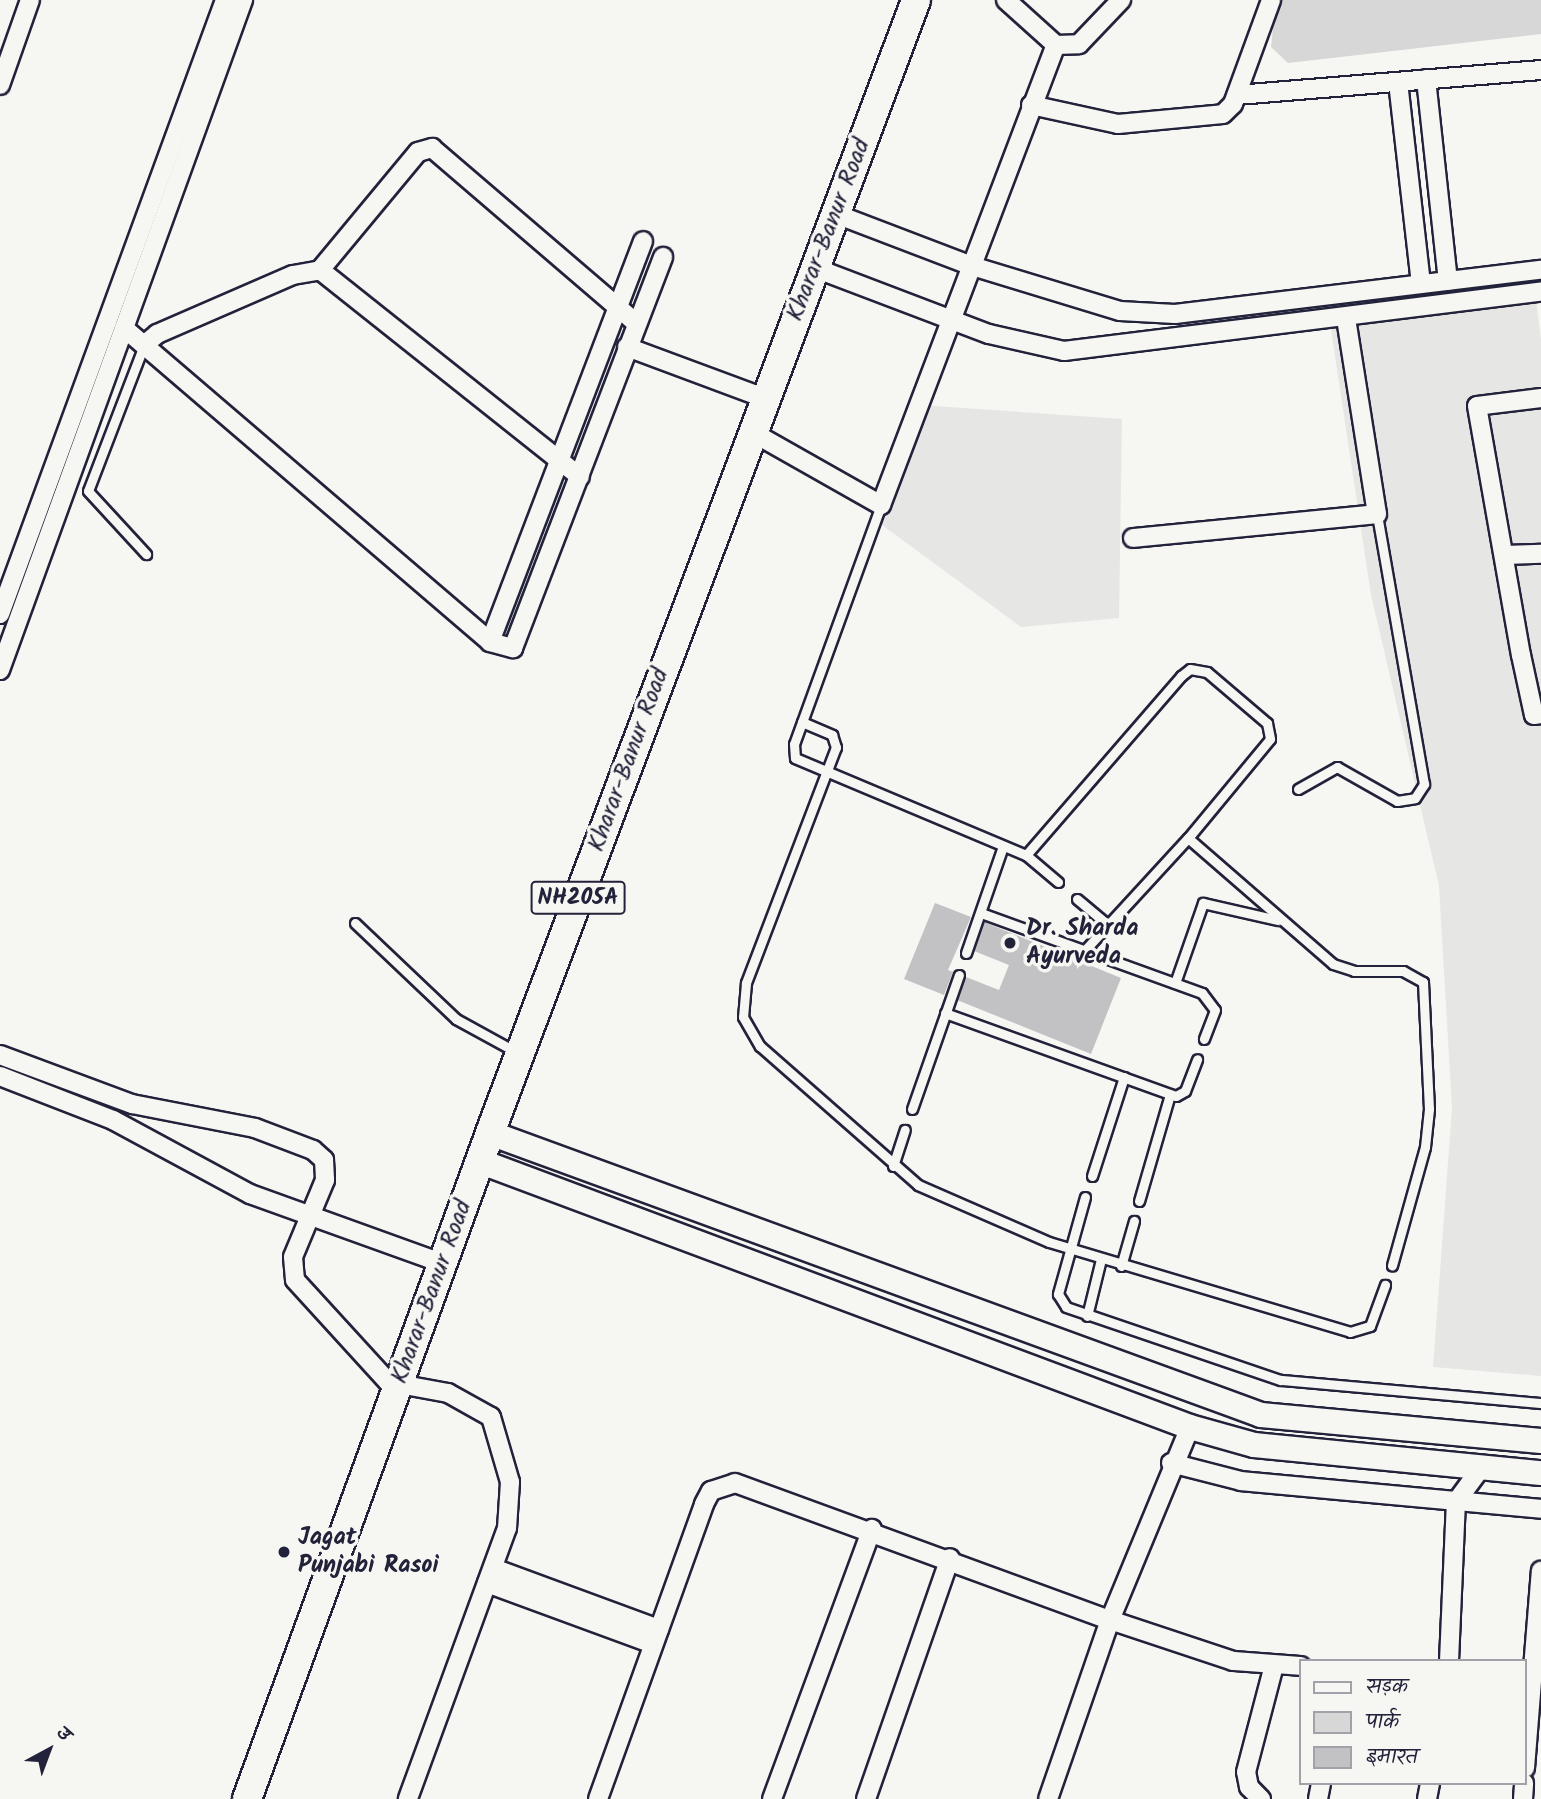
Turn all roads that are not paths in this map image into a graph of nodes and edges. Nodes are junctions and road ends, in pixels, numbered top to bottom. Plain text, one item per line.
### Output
1 (30, 0) edge
2 (225, 0) edge
3 (243, 0) edge
4 (916, 0) edge
5 (1006, 0) edge
6 (1121, 0) edge
7 (1271, 0) edge
8 (1056, 46) junction
9 (1541, 70) edge
10 (1426, 79) junction
11 (1, 80) edge
12 (1398, 82) junction
13 (1237, 95) junction
14 (1031, 105) junction
15 (178, 154) junction
16 (836, 214) junction
17 (643, 241) dead end
18 (663, 257) dead end
19 (972, 267) junction
20 (815, 268) junction
21 (320, 270) junction
22 (1541, 270) edge
23 (1448, 281) junction
24 (1421, 284) junction
25 (1541, 292) edge
26 (616, 309) junction
27 (1346, 319) junction
28 (953, 320) junction
29 (636, 323) junction
30 (124, 328) junction
31 (144, 345) junction
32 (627, 347) junction
33 (764, 398) junction
34 (1541, 398) edge
35 (752, 432) junction
36 (561, 465) junction
37 (580, 477) junction
38 (880, 505) junction
39 (1377, 514) junction
40 (1133, 538) dead end
41 (146, 554) dead end
42 (1541, 554) edge
43 (1505, 555) junction
44 (0, 614) edge
45 (490, 642) junction
46 (0, 670) edge
47 (1541, 714) edge
48 (803, 722) junction
49 (825, 774) junction
50 (1298, 789) dead end
51 (1188, 838) junction
52 (1003, 846) junction
53 (1026, 855) junction
54 (1058, 882) dead end
55 (1077, 899) dead end
56 (981, 913) junction
57 (1283, 922) junction
58 (355, 923) dead end
59 (1107, 924) junction
60 (1084, 951) junction
61 (967, 953) dead end
62 (959, 975) dead end
63 (1175, 983) junction
64 (945, 1013) junction
65 (1204, 1039) dead end
66 (519, 1054) junction
67 (0, 1055) edge
68 (1196, 1059) dead end
69 (0, 1076) edge
70 (1124, 1077) junction
71 (1170, 1094) junction
72 (912, 1109) dead end
73 (905, 1130) dead end
74 (490, 1133) junction
75 (480, 1161) junction
76 (893, 1166) junction
77 (1092, 1176) dead end
78 (1085, 1197) dead end
79 (1139, 1201) dead end
80 (310, 1214) junction
81 (1134, 1221) dead end
82 (1069, 1248) junction
83 (1101, 1259) junction
84 (442, 1263) junction
85 (1392, 1265) dead end
86 (1121, 1266) junction
87 (1385, 1285) dead end
88 (1087, 1316) junction
89 (397, 1386) junction
90 (1541, 1403) edge
91 (1190, 1427) junction
92 (1541, 1441) edge
93 (1171, 1463) junction
94 (1481, 1468) junction
95 (1541, 1473) edge
96 (1456, 1502) junction
97 (1541, 1510) edge
98 (872, 1529) junction
99 (950, 1558) junction
100 (1541, 1571) edge
101 (490, 1576) junction
102 (1110, 1620) junction
103 (656, 1637) junction
104 (1449, 1659) edge
105 (1274, 1665) junction
106 (1300, 1666) edge
107 (1527, 1743) edge
108 (247, 1799) edge
109 (408, 1799) edge
110 (598, 1799) edge
111 (772, 1799) edge
112 (866, 1799) edge
113 (1048, 1799) edge
114 (1261, 1799) edge

1 - 11 street
2 - 15 street
3 - 15 street
4 - 16 highway, Kharar-Banur Road / NH205A
5 - 8 street
6 - 8 street
7 - 13 street
8 - 14 street
9 - 10 street
10 - 12 street
10 - 23 street
12 - 13 street
12 - 24 street
13 - 14 street
14 - 19 street
15 - 30 street
15 - 44 street
16 - 19 street
16 - 20 highway, Kharar-Banur Road / NH205A
17 - 26 street
18 - 29 street
19 - 24 street
19 - 28 street
20 - 28 street
20 - 33 highway, Kharar-Banur Road / NH205A
21 - 26 street
21 - 31 street
21 - 36 street
22 - 23 street
23 - 24 street
25 - 27 street
26 - 29 street
26 - 36 street
27 - 28 street
27 - 39 street
28 - 38 street
29 - 32 street
30 - 31 street
30 - 46 street
31 - 41 lane
31 - 45 street
32 - 33 street
32 - 37 street
33 - 35 highway, Kharar-Banur Road / NH205A
34 - 43 street
35 - 38 street
35 - 66 highway, Kharar-Banur Road / NH205A
36 - 37 street
36 - 45 street
37 - 45 street
38 - 48 lane
39 - 40 street
39 - 50 lane
42 - 43 street
43 - 47 street
48 - 49 lane
48 - 49 lane
49 - 52 lane
49 - 76 lane
51 - 53 lane
51 - 57 lane
51 - 59 lane
52 - 53 lane
52 - 56 lane
53 - 54 lane
55 - 59 lane
56 - 60 lane
56 - 61 lane
57 - 63 lane
57 - 85 lane
58 - 66 lane
59 - 60 lane
60 - 63 lane
62 - 64 lane
63 - 65 lane
64 - 70 lane
64 - 72 lane
66 - 74 highway, Kharar-Banur Road / NH205A
67 - 80 street
68 - 71 lane
69 - 80 street
70 - 71 lane
70 - 77 lane
71 - 79 lane
73 - 76 lane
74 - 75 highway, Kharar-Banur Road / NH205A
74 - 92 main road
75 - 84 highway, Kharar-Banur Road / NH205A
75 - 91 main road
76 - 82 lane
78 - 82 lane
80 - 84 street
80 - 89 street
81 - 86 lane
82 - 83 lane
82 - 88 lane
83 - 86 lane
83 - 88 lane
84 - 89 highway, Kharar-Banur Road / NH205A
86 - 87 lane
88 - 90 lane
89 - 101 street
89 - 108 highway, Kharar-Banur Road / NH205A
91 - 93 street
91 - 94 main road
93 - 96 street
93 - 102 street
94 - 95 main road
94 - 96 street
96 - 97 street
96 - 104 street
98 - 99 street
98 - 103 street
98 - 111 street
99 - 102 street
99 - 112 street
100 - 107 street
101 - 103 street
101 - 109 street
102 - 105 street
102 - 113 street
103 - 110 street
105 - 106 street
105 - 114 street

